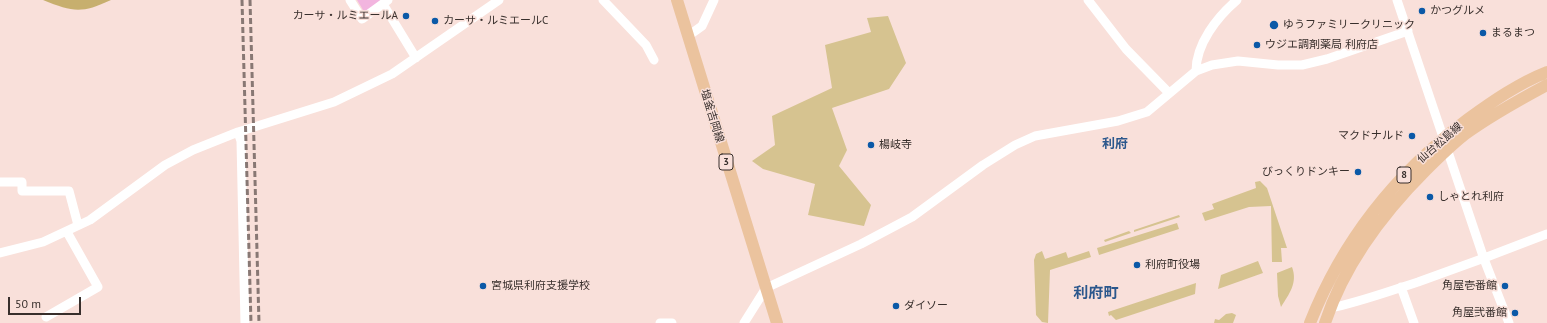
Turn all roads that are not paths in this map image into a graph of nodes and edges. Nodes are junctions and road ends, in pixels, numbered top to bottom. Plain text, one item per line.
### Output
1 (350, 0) edge
2 (499, 0) edge
3 (603, 0) edge
4 (677, 0) edge
5 (714, 0) edge
6 (1088, 0) edge
7 (1237, 0) edge
8 (1397, 0) edge
9 (386, 2) edge
10 (1408, 31) junction
11 (688, 36) junction
12 (416, 58) junction
13 (654, 60) dead end
14 (1196, 71) junction
15 (1547, 72) edge
16 (1547, 85) edge
17 (1169, 93) junction
18 (238, 132) junction
19 (1446, 143) junction
20 (0, 182) edge
21 (78, 226) junction
22 (67, 232) junction
23 (1547, 234) edge
24 (0, 253) edge
25 (1484, 258) junction
26 (1401, 287) junction
27 (766, 288) junction
28 (1330, 308) junction
29 (46, 317) dead end
30 (245, 323) edge
31 (660, 323) edge
32 (672, 323) edge
33 (744, 323) edge
34 (777, 323) edge
35 (1310, 323) edge
36 (1325, 323) edge
37 (1414, 323) edge
38 (1508, 323) edge

1 - 9 street
2 - 12 street
3 - 13 street
4 - 11 main road, 塩釜吉岡線 / 3
5 - 11 street
6 - 17 street
7 - 14 street
8 - 10 street
9 - 12 street
10 - 14 street
10 - 19 street
11 - 27 main road, 塩釜吉岡線 / 3
12 - 18 street
14 - 17 street
15 - 19 main road, 仙台松島線 / 8
16 - 19 main road, 仙台松島線 / 8
17 - 27 street
18 - 21 street
18 - 30 street
19 - 25 street
19 - 28 main road, 仙台松島線 / 8
19 - 35 main road, 仙台松島線 / 8
20 - 21 street
21 - 22 street
22 - 24 street
22 - 29 street
23 - 25 street
25 - 26 street
25 - 38 street
26 - 28 street
26 - 37 street
27 - 33 street
27 - 34 main road, 塩釜吉岡線 / 3
28 - 36 main road, 仙台松島線 / 8
31 - 32 street

